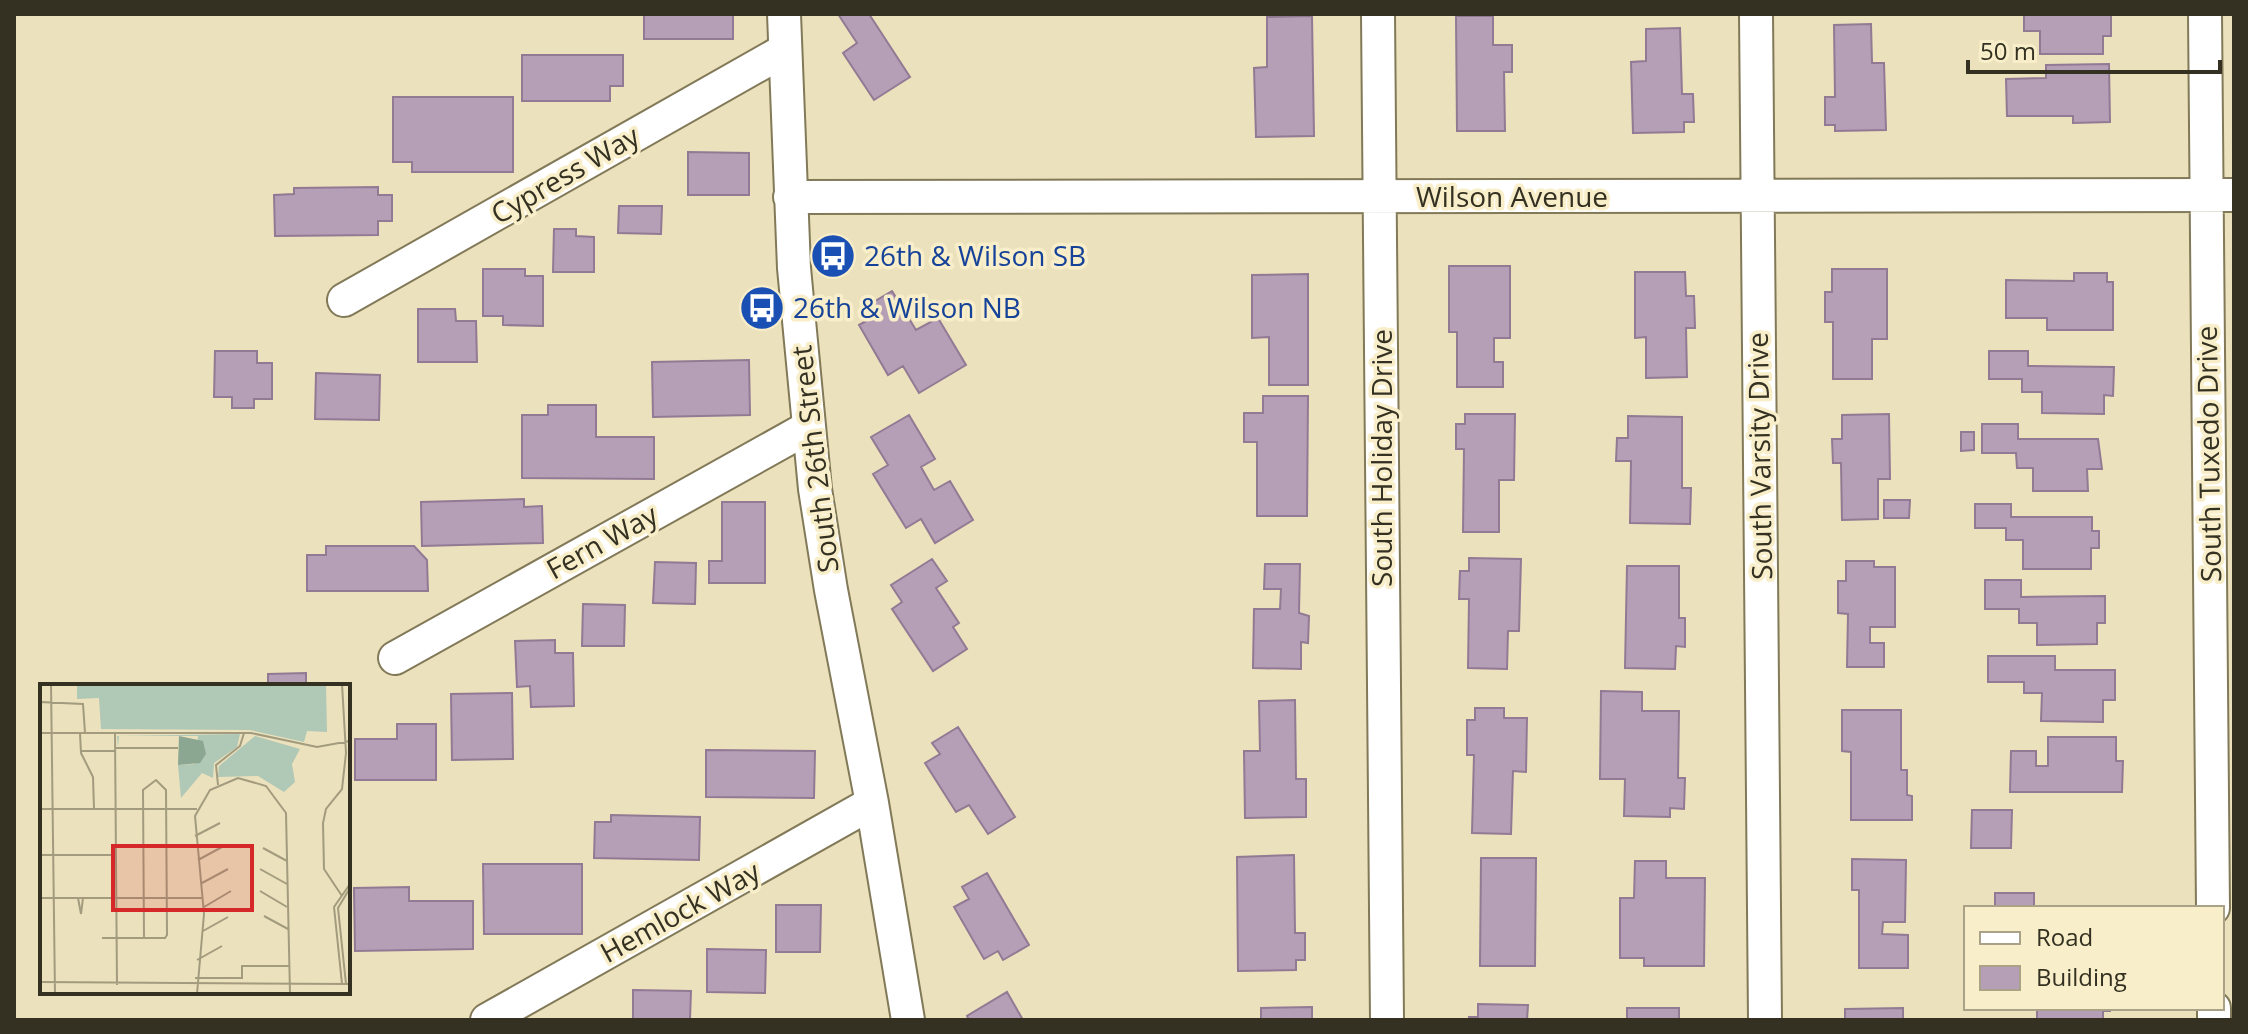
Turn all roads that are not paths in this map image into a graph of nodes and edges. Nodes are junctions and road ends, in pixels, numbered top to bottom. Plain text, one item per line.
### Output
1 (784, 14) edge
2 (1378, 14) edge
3 (1756, 14) edge
4 (2205, 14) edge
5 (785, 50) junction
6 (1758, 196) junction
7 (2220, 196) edge
8 (790, 197) junction
9 (1380, 197) junction
10 (344, 300) dead end
11 (809, 427) junction
12 (395, 658) dead end
13 (872, 803) junction
14 (2220, 898) edge
15 (487, 1020) edge
16 (908, 1020) edge
17 (1387, 1020) edge
18 (1765, 1020) edge

1 - 5 street, South 26th Street
2 - 9 street, South Holiday Drive
3 - 6 street, South Varsity Drive
4 - 7 street, South Tuxedo Drive
5 - 8 street, South 26th Street
5 - 10 street, Cypress Way
6 - 7 street, Wilson Avenue
6 - 9 street, Wilson Avenue
6 - 18 street, South Varsity Drive
7 - 14 street, South Tuxedo Drive
8 - 9 street, Wilson Avenue
8 - 11 street, South 26th Street
9 - 17 street, South Holiday Drive
11 - 12 street, Fern Way
11 - 13 street, South 26th Street
13 - 15 street, Hemlock Way
13 - 16 street, South 26th Street

